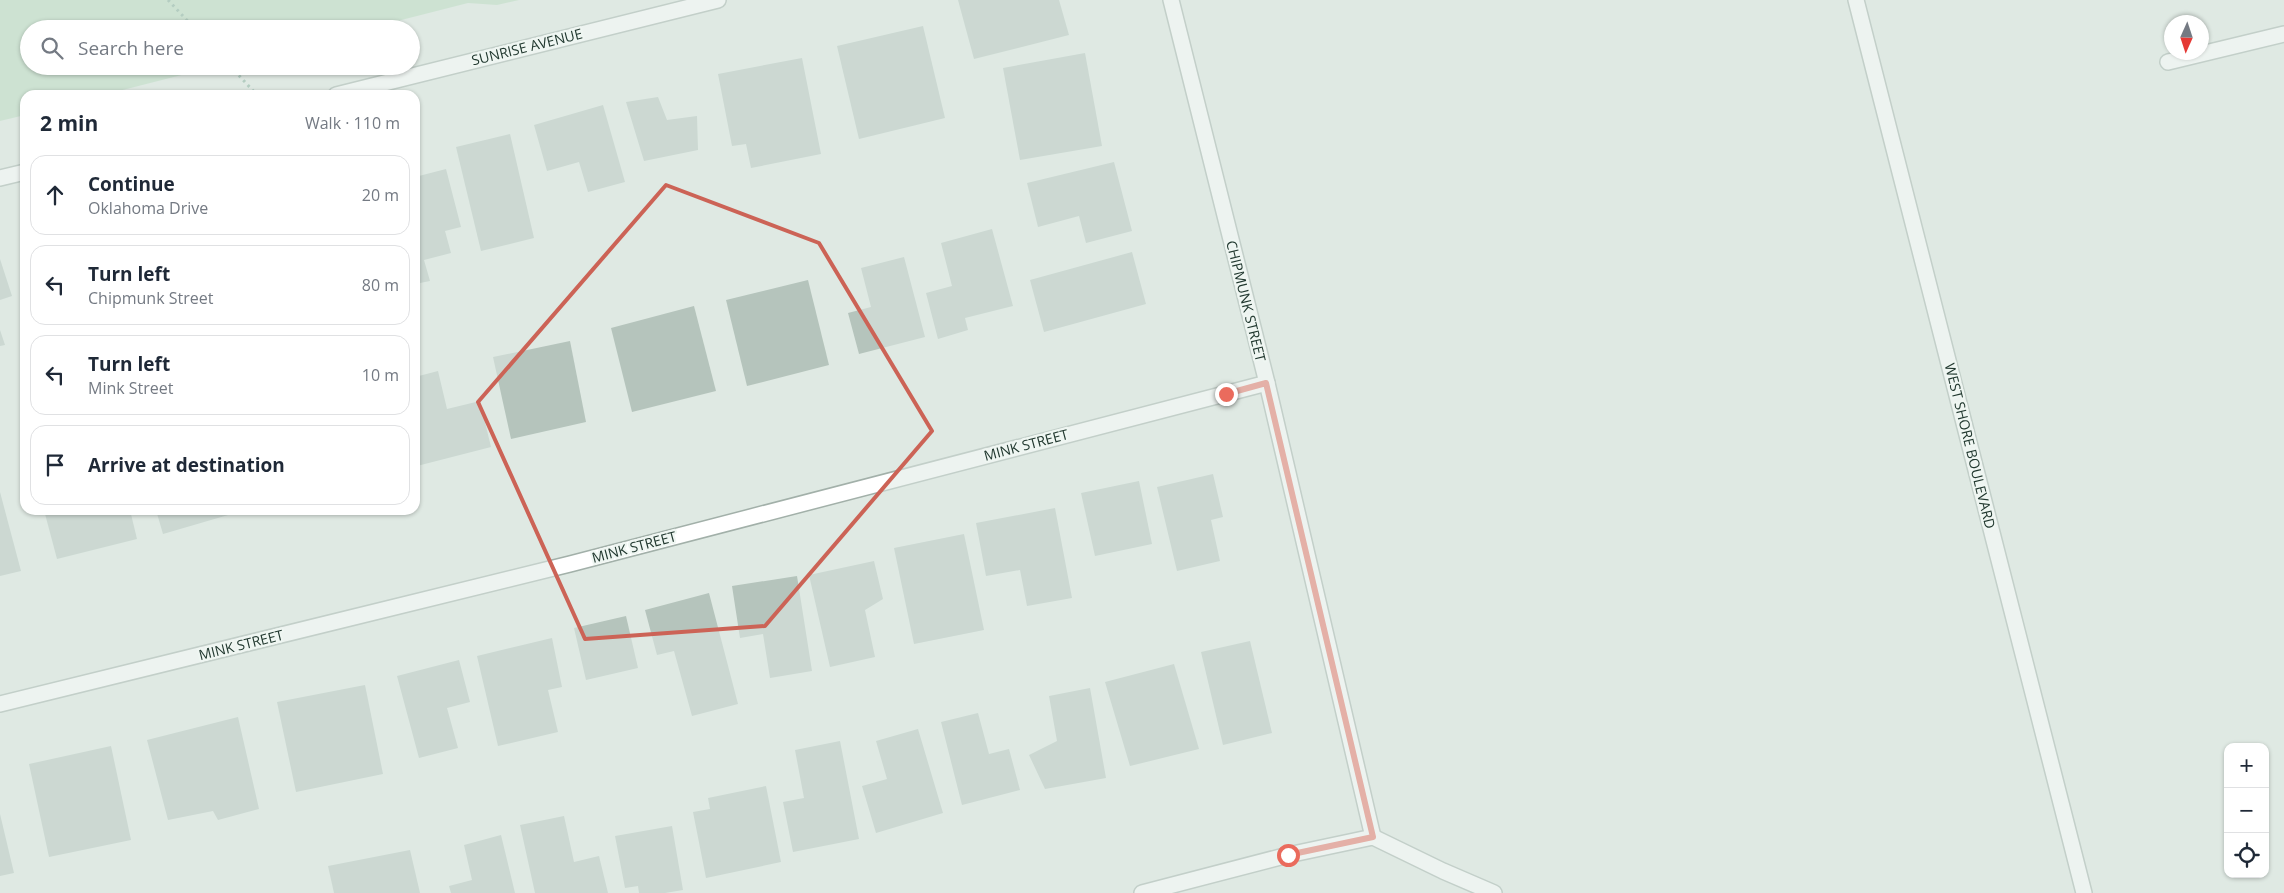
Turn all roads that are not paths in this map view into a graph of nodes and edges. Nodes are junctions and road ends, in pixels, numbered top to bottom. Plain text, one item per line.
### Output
1 (718, 0) edge
2 (1171, 0) edge
3 (1856, 0) edge
4 (2284, 34) edge
5 (2168, 62) dead end
6 (420, 74) edge
7 (416, 75) edge
8 (356, 90) edge
9 (20, 173) edge
10 (0, 178) edge
11 (1266, 383) junction
12 (0, 704) edge
13 (1373, 837) junction
14 (1142, 893) edge
15 (1494, 893) edge
16 (2084, 893) edge

1 - 6 street, SUNRISE AVENUE
2 - 11 street, CHIPMUNK STREET
3 - 16 street, WEST SHORE BOULEVARD
4 - 5 street
7 - 8 street, SUNRISE AVENUE
9 - 10 street
11 - 12 street, MINK STREET
11 - 13 street, CHIPMUNK STREET
13 - 14 street
13 - 15 street

